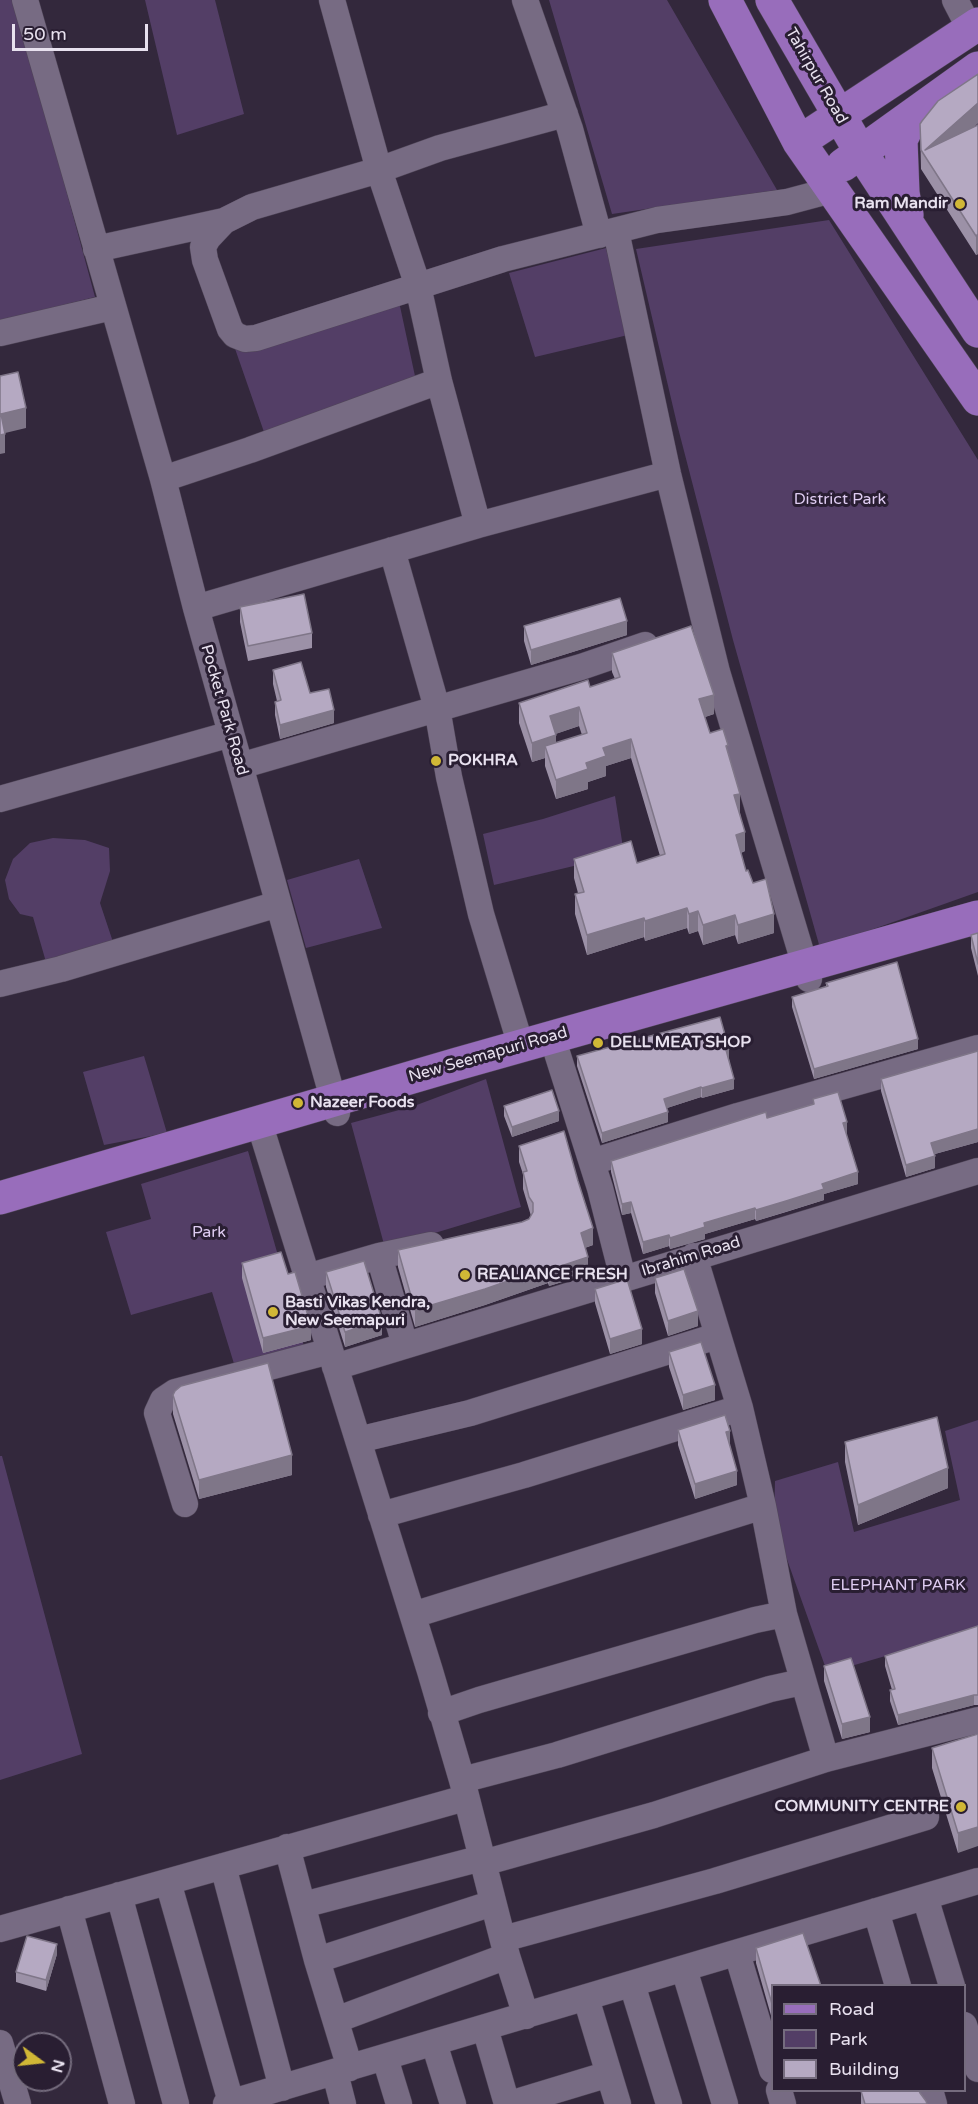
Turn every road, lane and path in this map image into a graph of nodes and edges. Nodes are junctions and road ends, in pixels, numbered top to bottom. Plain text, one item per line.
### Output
1 (25, 0) edge
2 (332, 0) edge
3 (525, 0) edge
4 (725, 0) edge
5 (772, 0) edge
6 (966, 12) edge
7 (978, 68) edge
8 (565, 114) junction
9 (913, 115) junction
10 (840, 116) junction
11 (799, 142) junction
12 (860, 151) junction
13 (379, 170) junction
14 (829, 185) junction
15 (224, 221) junction
16 (908, 224) junction
17 (607, 233) junction
18 (96, 249) junction
19 (418, 286) junction
20 (112, 307) junction
21 (978, 331) edge
22 (0, 333) edge
23 (439, 381) junction
24 (978, 399) edge
25 (668, 474) junction
26 (163, 479) junction
27 (478, 525) junction
28 (392, 550) junction
29 (196, 608) junction
30 (687, 631) junction
31 (436, 708) junction
32 (231, 734) junction
33 (240, 766) junction
34 (0, 799) edge
35 (279, 904) junction
36 (978, 916) edge
37 (978, 934) edge
38 (808, 972) junction
39 (0, 984) edge
40 (553, 1043) junction
41 (521, 1046) junction
42 (978, 1048) edge
43 (335, 1107) junction
44 (263, 1134) junction
45 (592, 1162) junction
46 (978, 1171) edge
47 (0, 1198) edge
48 (0, 1210) edge
49 (450, 1241) edge
50 (379, 1256) junction
51 (694, 1256) junction
52 (307, 1277) junction
53 (623, 1278) junction
54 (717, 1336) junction
55 (405, 1345) junction
56 (333, 1359) junction
57 (740, 1408) junction
58 (358, 1440) junction
59 (185, 1504) dead end
60 (763, 1506) junction
61 (381, 1515) junction
62 (784, 1614) junction
63 (412, 1615) junction
64 (802, 1682) junction
65 (441, 1713) junction
66 (978, 1720) edge
67 (826, 1759) junction
68 (464, 1789) junction
69 (926, 1817) dead end
70 (287, 1847) junction
71 (483, 1860) junction
72 (223, 1866) junction
73 (168, 1882) junction
74 (977, 1885) edge
75 (119, 1895) junction
76 (925, 1897) junction
77 (493, 1903) junction
78 (303, 1905) junction
79 (69, 1910) junction
80 (876, 1911) junction
81 (0, 1929) edge
82 (505, 1947) junction
83 (737, 1953) junction
84 (317, 1960) junction
85 (684, 1969) junction
86 (632, 1984) junction
87 (897, 1984) edge
88 (951, 1984) edge
89 (586, 1998) junction
90 (526, 2016) junction
91 (336, 2020) junction
92 (485, 2028) junction
93 (966, 2031) edge
94 (0, 2043) edge
95 (435, 2043) junction
96 (385, 2058) junction
97 (771, 2067) edge
98 (978, 2069) edge
99 (343, 2070) junction
100 (609, 2074) junction
101 (282, 2088) junction
102 (557, 2097) edge
103 (228, 2103) edge
104 (18, 2104) edge
105 (122, 2104) edge
106 (176, 2104) edge
107 (343, 2104) edge
108 (399, 2104) edge
109 (453, 2104) edge
110 (509, 2104) edge
111 (618, 2104) edge
112 (669, 2104) edge
113 (725, 2104) edge

1 - 18 street, Pocket Park Road
2 - 13 street
3 - 8 street
4 - 11 main road
5 - 10 main road, Tahirpur Road
6 - 10 main road
7 - 9 main road
8 - 13 street
8 - 17 street
9 - 12 main road
9 - 16 main road
10 - 11 main road
10 - 12 main road, Tahirpur Road
11 - 14 main road
12 - 14 main road
12 - 16 main road, Tahirpur Road
13 - 15 street
13 - 19 street
14 - 17 street
14 - 24 main road
15 - 18 street
15 - 19 street
16 - 21 main road, Tahirpur Road
17 - 19 street
17 - 25 street
18 - 20 street, Pocket Park Road
19 - 23 street
20 - 22 street
20 - 26 street, Pocket Park Road
23 - 26 street
23 - 27 street
25 - 27 street
25 - 30 street
26 - 29 street, Pocket Park Road
27 - 28 street
28 - 29 street
28 - 31 street
29 - 32 street, Pocket Park Road
30 - 31 street
30 - 38 street
31 - 33 street
31 - 41 street
32 - 33 street, Pocket Park Road
32 - 34 street
33 - 35 street, Pocket Park Road
35 - 39 street
35 - 43 street, Pocket Park Road
36 - 38 main road, New Seemapuri Road
37 - 38 main road, New Seemapuri Road
38 - 40 main road, New Seemapuri Road
40 - 41 main road, New Seemapuri Road
40 - 43 main road, New Seemapuri Road
40 - 45 street
41 - 43 main road, New Seemapuri Road
42 - 45 street
43 - 44 main road, New Seemapuri Road
43 - 47 main road, New Seemapuri Road
44 - 48 main road, New Seemapuri Road
44 - 52 street
45 - 53 street
46 - 51 street, Ibrahim Road
49 - 50 street
50 - 52 street
50 - 55 street
51 - 53 street, Ibrahim Road
51 - 54 street
52 - 56 street
53 - 55 street, Ibrahim Road
54 - 57 street
54 - 58 street
55 - 56 street, Ibrahim Road
56 - 58 street
56 - 59 street, Ibrahim Road
57 - 60 street
57 - 61 street
58 - 61 street
60 - 62 street
60 - 63 street
61 - 63 street
62 - 64 street
62 - 65 street
63 - 65 street
64 - 67 street
64 - 68 street
65 - 68 street
66 - 67 street
67 - 71 street
68 - 70 street
68 - 71 street
69 - 82 street
70 - 72 street
70 - 78 street
71 - 77 street
71 - 78 street
72 - 73 street
72 - 101 street
73 - 75 street
73 - 103 street
74 - 76 street
75 - 79 street
75 - 106 street
76 - 80 street
76 - 88 street
77 - 82 street
77 - 84 street
78 - 84 street
79 - 81 street
79 - 105 street
80 - 83 street
80 - 87 street
82 - 90 street
82 - 91 street
83 - 85 street
83 - 97 street
84 - 91 street
85 - 86 street
85 - 113 street
86 - 89 street
86 - 112 street
89 - 90 street
89 - 100 street
90 - 92 street
91 - 99 street
92 - 95 street
92 - 110 street
93 - 98 street
94 - 104 street
95 - 96 street
95 - 109 street
96 - 99 street
96 - 108 street
99 - 101 street
99 - 107 street
100 - 102 street
100 - 111 street
101 - 103 street
102 - 110 street

